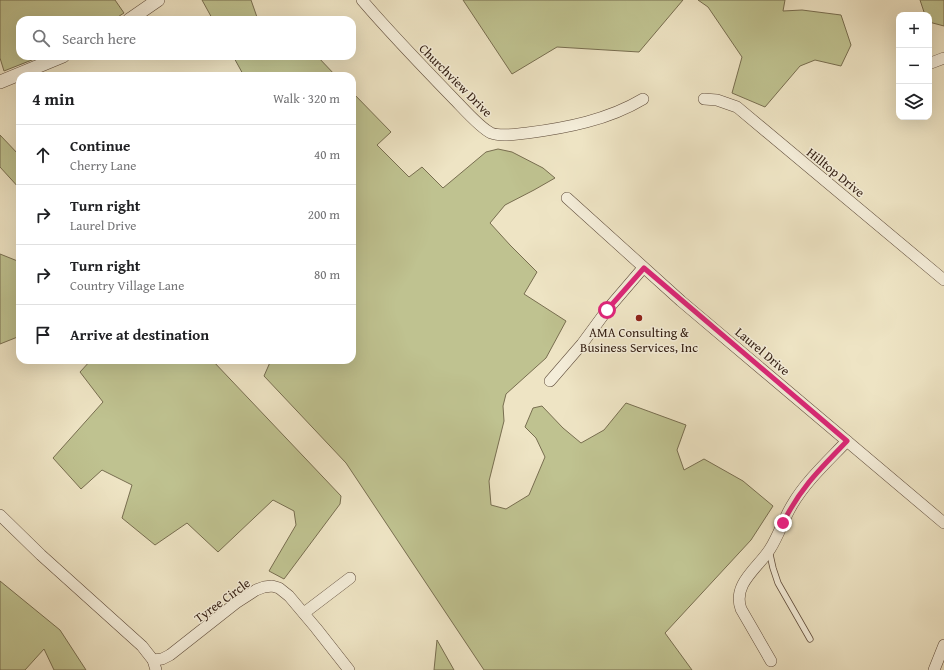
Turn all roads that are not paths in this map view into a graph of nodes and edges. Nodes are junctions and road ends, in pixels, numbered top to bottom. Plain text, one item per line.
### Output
1 (158, 0) edge
2 (362, 0) edge
3 (135, 16) edge
4 (944, 58) edge
5 (53, 60) edge
6 (932, 63) edge
7 (24, 72) edge
8 (16, 75) edge
9 (0, 82) edge
10 (643, 99) dead end
11 (704, 99) dead end
12 (567, 198) dead end
13 (644, 268) junction
14 (944, 280) edge
15 (550, 381) dead end
16 (847, 441) junction
17 (0, 515) edge
18 (944, 523) edge
19 (769, 550) junction
20 (350, 578) dead end
21 (304, 613) junction
22 (810, 639) dead end
23 (944, 645) edge
24 (771, 661) dead end
25 (154, 665) edge
26 (349, 670) edge
27 (934, 670) edge

1 - 3 street
2 - 10 street, Churchview Drive
4 - 6 street
5 - 7 street
8 - 9 street
11 - 14 street, Hilltop Drive
12 - 13 street, Laurel Drive
13 - 15 street
13 - 16 street, Laurel Drive
16 - 18 street, Laurel Drive
16 - 19 street
17 - 25 street, Tyree Circle
19 - 22 lane
19 - 24 street
20 - 21 street
21 - 25 street, Tyree Circle
21 - 26 street, Tyree Circle
23 - 27 street

